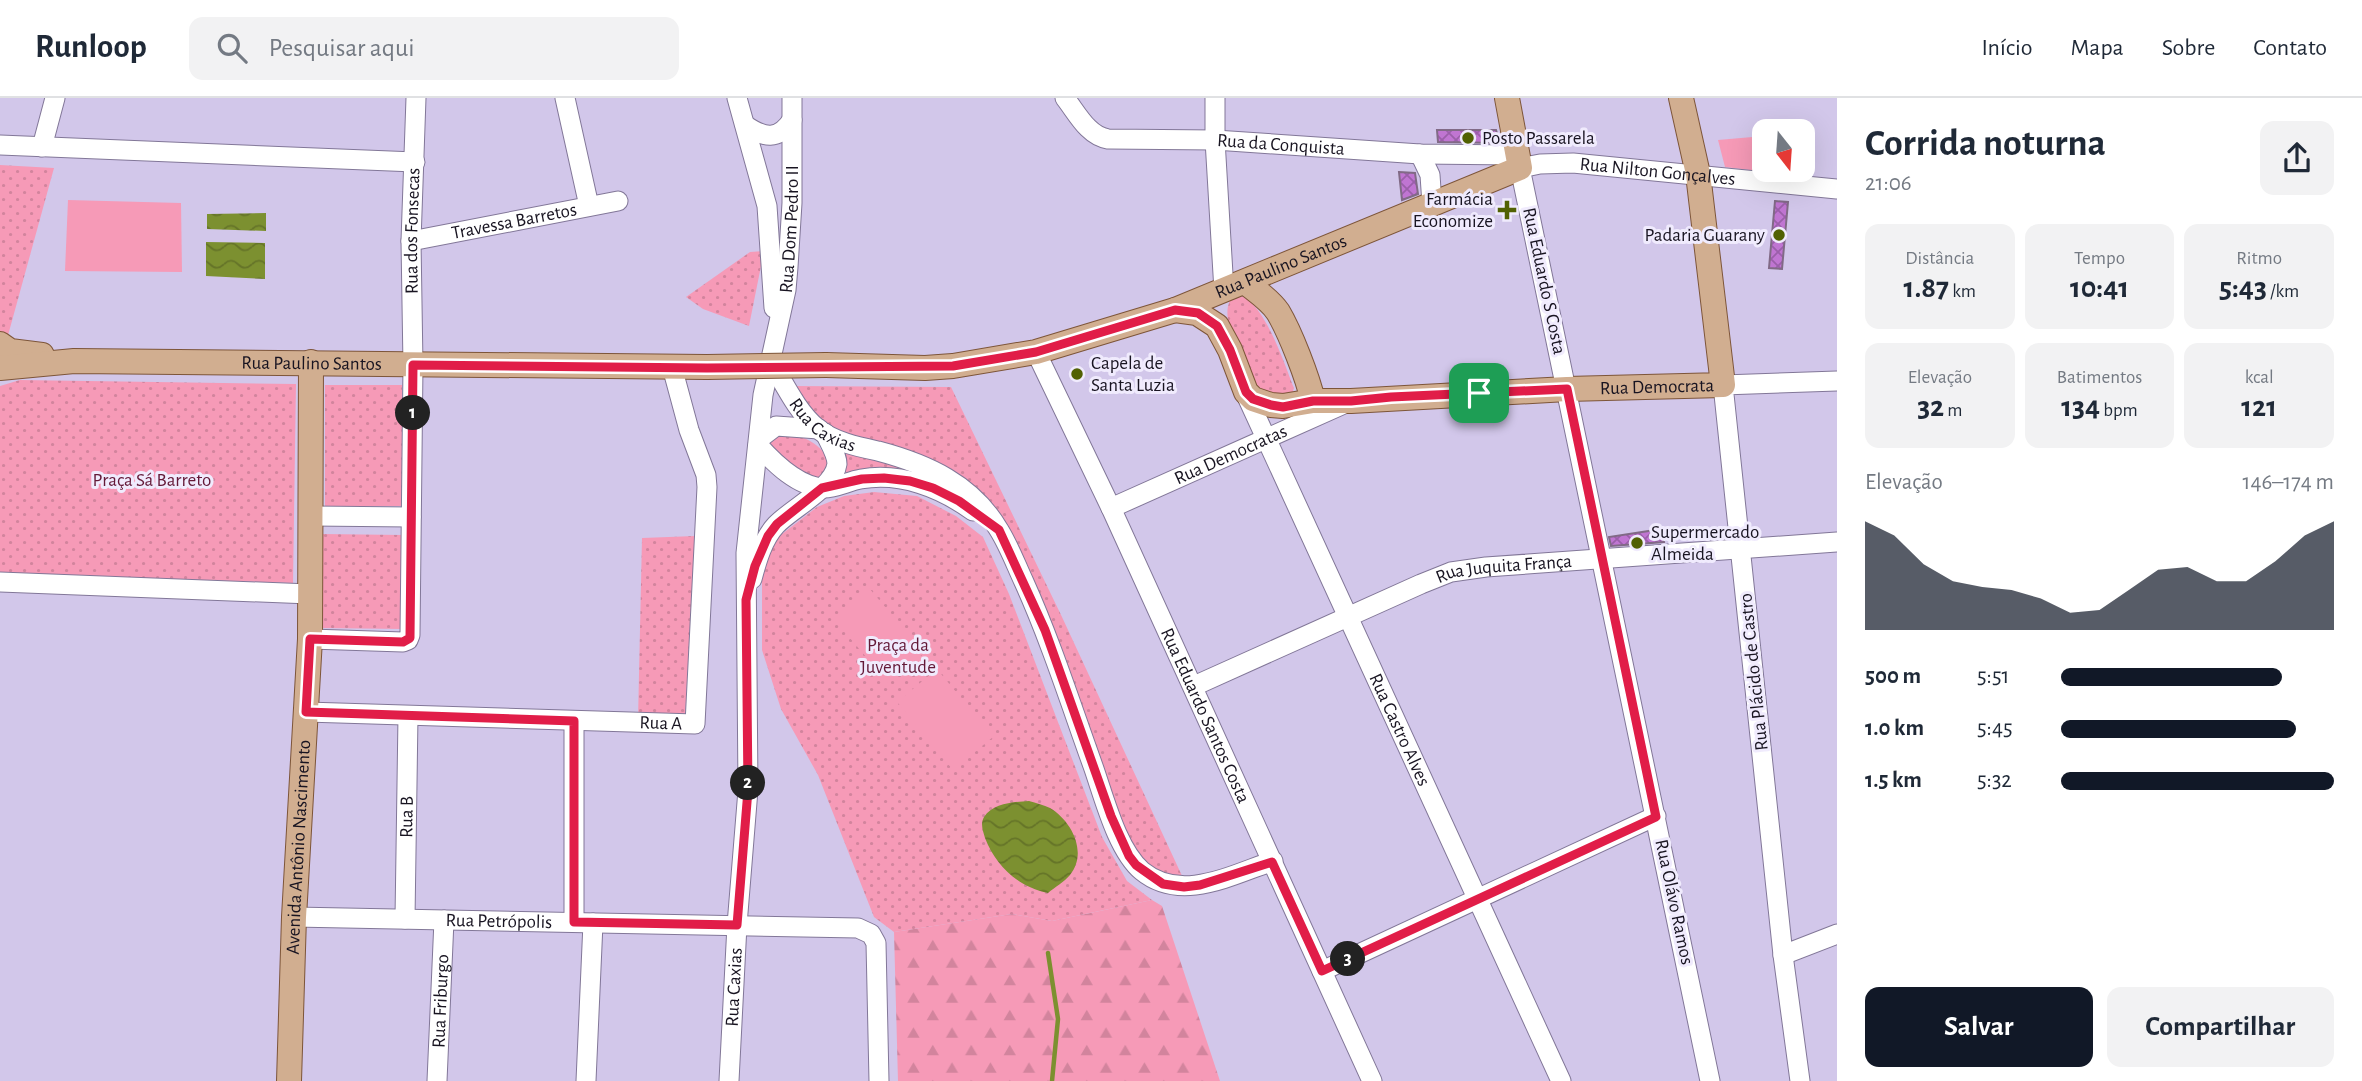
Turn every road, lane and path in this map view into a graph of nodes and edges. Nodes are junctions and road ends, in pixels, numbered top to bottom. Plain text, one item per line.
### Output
1 (55, 98) edge
2 (416, 98) edge
3 (565, 98) edge
4 (737, 98) edge
5 (792, 98) edge
6 (1065, 98) edge
7 (1215, 98) edge
8 (1507, 98) edge
9 (1681, 98) edge
10 (792, 120) junction
11 (745, 125) junction
12 (1215, 140) junction
13 (0, 145) edge
14 (42, 147) junction
15 (1420, 154) junction
16 (1518, 161) junction
17 (415, 162) junction
18 (1698, 174) junction
19 (1837, 188) edge
20 (618, 201) dead end
21 (1432, 204) junction
22 (589, 206) junction
23 (411, 241) junction
24 (1235, 286) junction
25 (1175, 310) junction
26 (775, 337) junction
27 (0, 344) edge
28 (1230, 350) junction
29 (1036, 352) junction
30 (770, 360) junction
31 (74, 361) junction
32 (312, 362) junction
33 (413, 365) junction
34 (672, 367) junction
35 (0, 368) edge
36 (1240, 380) junction
37 (1837, 381) edge
38 (1723, 385) junction
39 (1567, 389) junction
40 (1313, 401) junction
41 (1351, 401) junction
42 (822, 431) junction
43 (1266, 440) junction
44 (758, 442) junction
45 (822, 488) junction
46 (1111, 508) junction
47 (312, 516) junction
48 (411, 517) junction
49 (999, 530) junction
50 (1837, 542) edge
51 (1741, 549) junction
52 (1602, 559) junction
53 (0, 582) edge
54 (310, 594) junction
55 (746, 600) junction
56 (1347, 616) junction
57 (310, 639) junction
58 (1194, 686) junction
59 (306, 712) junction
60 (408, 716) junction
61 (574, 721) junction
62 (1656, 817) junction
63 (1272, 862) junction
64 (1476, 899) junction
65 (294, 917) junction
66 (404, 919) junction
67 (444, 920) junction
68 (584, 923) junction
69 (737, 925) junction
70 (1837, 934) edge
71 (1783, 955) junction
72 (1322, 971) junction
73 (289, 1081) edge
74 (438, 1081) edge
75 (586, 1081) edge
76 (729, 1081) edge
77 (879, 1081) edge
78 (1372, 1081) edge
79 (1561, 1081) edge
80 (1710, 1081) edge
81 (1800, 1081) edge

1 - 14 street
2 - 17 street, Rua dos Fonsecas
3 - 22 street
4 - 11 street
5 - 10 street, Rua Dom Pedro II
6 - 12 street, Rua da Conquista
7 - 12 street
8 - 16 main road
9 - 18 main road, Rua Plácido de Castro
10 - 11 street
10 - 26 street, Rua Dom Pedro II
11 - 26 street
12 - 15 street, Rua da Conquista
12 - 24 street
13 - 14 street
14 - 17 street
15 - 16 street, Rua da Conquista
15 - 21 street
16 - 18 street, Rua Nilton Gonçalves
16 - 21 main road, Rua Paulino Santos
16 - 39 street, Rua Eduardo S Costa
17 - 23 street, Rua dos Fonsecas
18 - 19 street, Rua Nilton Gonçalves
18 - 38 main road, Rua Plácido de Castro
20 - 22 street, Travessa Barretos
21 - 24 main road, Rua Paulino Santos
22 - 23 street, Travessa Barretos
23 - 33 street, Rua dos Fonsecas
24 - 25 main road, Rua Paulino Santos
24 - 28 main road
24 - 40 main road
25 - 28 main road
25 - 29 main road, Rua Paulino Santos
26 - 30 street, Rua Dom Pedro II
27 - 31 main road, Rua Paulino Santos
28 - 36 main road
29 - 34 main road, Rua Paulino Santos, bridge
29 - 46 street, Rua Eduardo Santos Costa
30 - 42 street, Rua Caxias
30 - 44 street, Rua Dom Pedro II
31 - 32 main road, Rua Paulino Santos
31 - 35 main road, Rua Paulino Santos
32 - 33 main road, Rua Paulino Santos
32 - 47 main road, Avenida Antônio Nascimento
33 - 34 main road, Rua Paulino Santos
33 - 48 street
34 - 61 street, Rua A
36 - 40 main road, Rua Democrata
36 - 43 street, Rua Castro Alves
37 - 38 street, Rua Democrata
38 - 39 main road, Rua Democrata
38 - 51 street, Rua Plácido de Castro
39 - 41 main road, Rua Democrata
39 - 52 street, Rua Eduardo S Costa
40 - 41 main road, Rua Democrata
41 - 43 street, Rua Democratas
42 - 44 street
42 - 45 street
42 - 49 street, Rua Caxias
43 - 46 street, Rua Democratas
43 - 56 street, Rua Castro Alves
44 - 45 street
44 - 55 street, Rua Dom Pedro II
45 - 49 street, Rua Caxias
45 - 55 street
46 - 58 street, Rua Eduardo Santos Costa
47 - 48 street
47 - 54 main road, Avenida Antônio Nascimento
48 - 57 street
49 - 63 street, Rua Caxias
50 - 51 street, Rua Juquita França
51 - 52 street, Rua Juquita França
51 - 71 street, Rua Plácido de Castro
52 - 56 street, Rua Juquita França
52 - 62 street, Rua Olávo Ramos
53 - 54 street
54 - 57 main road, Avenida Antônio Nascimento
55 - 69 street, Rua Caxias
56 - 58 street, Rua Juquita França
56 - 64 street, Rua Castro Alves
57 - 59 main road, Avenida Antônio Nascimento
58 - 63 street, Rua Eduardo Santos Costa
59 - 60 street, Rua A
59 - 65 main road, Avenida Antônio Nascimento
60 - 61 street, Rua A
60 - 66 street, Rua B
61 - 68 street
62 - 64 street
62 - 80 street, Rua Olávo Ramos
63 - 72 street, Rua Eduardo Santos Costa
64 - 72 street
64 - 79 street, Rua Castro Alves
65 - 66 street, Rua Petrópolis
65 - 73 main road, Avenida Antônio Nascimento
66 - 67 street, Rua Petrópolis
67 - 68 street, Rua Petrópolis
67 - 74 street, Rua Friburgo
68 - 69 street, Rua Petrópolis
68 - 75 street
69 - 76 street, Rua Caxias
69 - 77 street, Rua Petrópolis
70 - 71 street
71 - 81 street, Rua Plácido de Castro
72 - 78 street, Rua Eduardo Santos Costa

